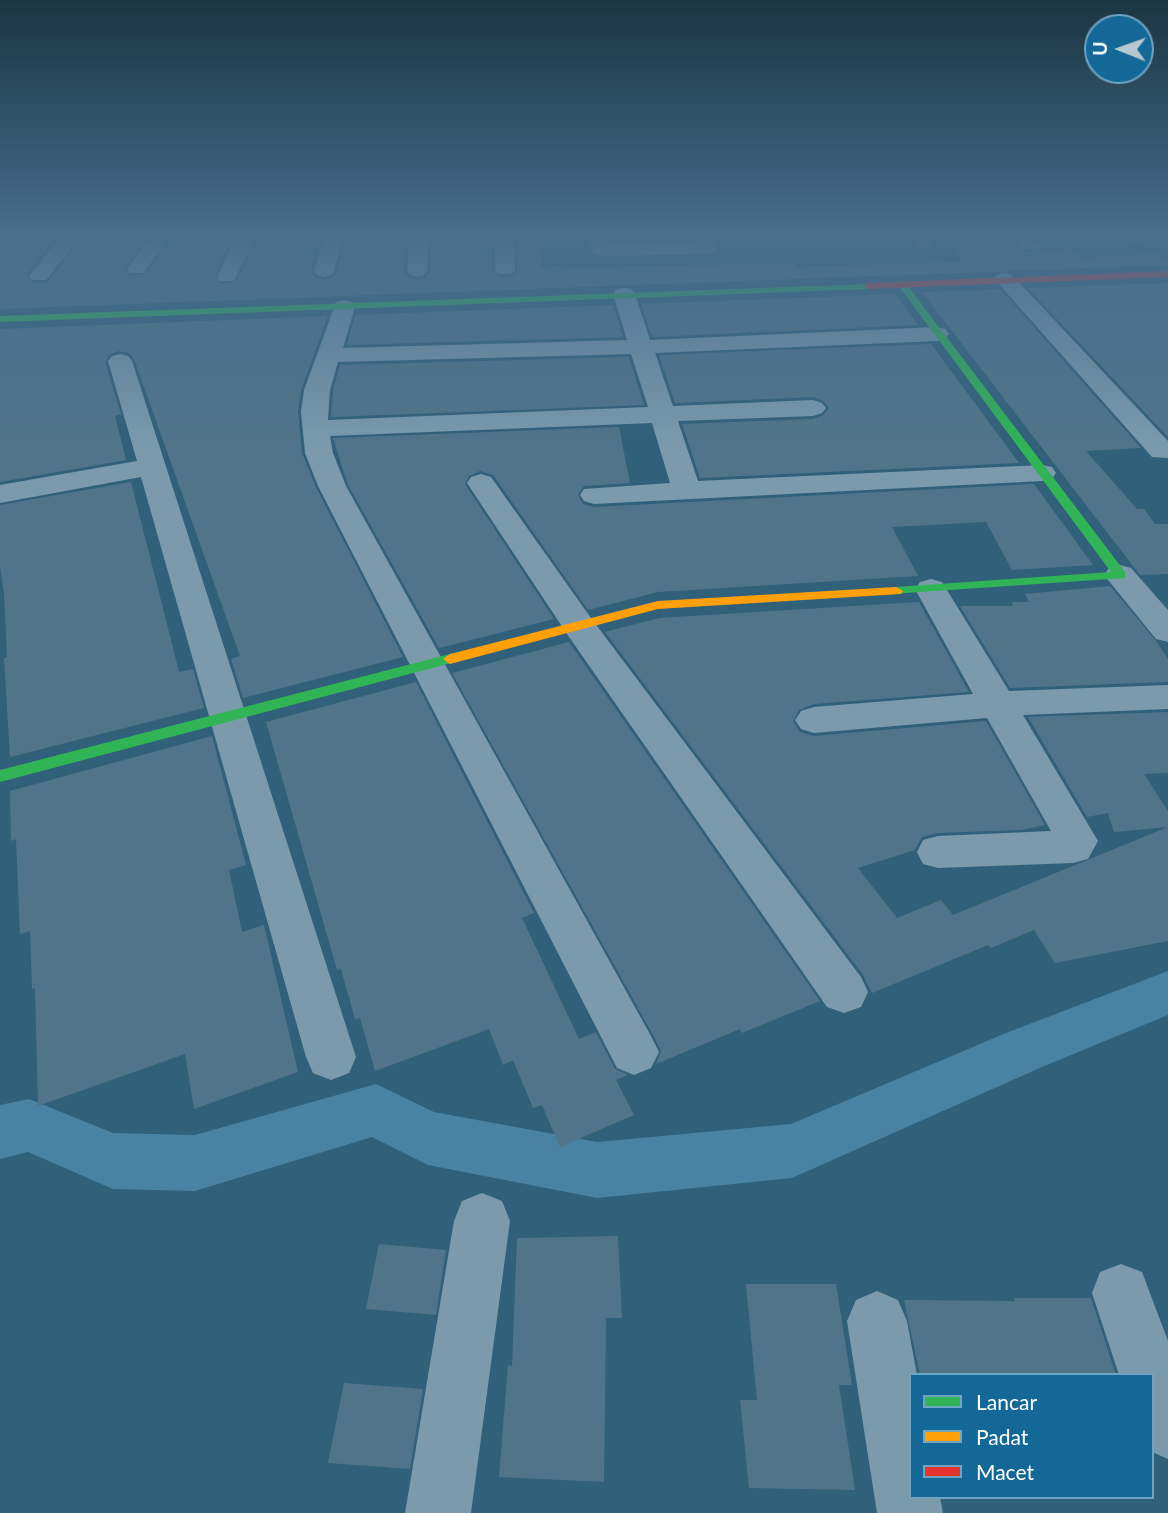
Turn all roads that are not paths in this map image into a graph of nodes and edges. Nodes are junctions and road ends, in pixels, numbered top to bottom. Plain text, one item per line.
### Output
1 (298, 309) edge
2 (343, 309) edge
3 (628, 309) edge
4 (919, 309) edge
5 (1032, 309) edge
6 (0, 319) edge
7 (937, 334) junction
8 (640, 347) junction
9 (329, 355) junction
10 (120, 361) dead end
11 (813, 408) dead end
12 (662, 415) junction
13 (315, 429) junction
14 (1162, 451) dead end
15 (153, 467) junction
16 (1042, 473) junction
17 (481, 483) dead end
18 (687, 490) junction
19 (0, 494) edge
20 (594, 495) dead end
21 (1120, 575) junction
22 (931, 589) junction
23 (579, 626) junction
24 (1168, 631) edge
25 (426, 664) junction
26 (1168, 697) edge
27 (999, 704) junction
28 (226, 717) junction
29 (814, 720) dead end
30 (0, 776) edge
31 (938, 852) dead end
32 (844, 992) dead end
33 (634, 1052) dead end
34 (331, 1057) dead end
35 (482, 1221) dead end
36 (1121, 1293) dead end
37 (877, 1321) dead end
38 (1149, 1373) edge
39 (1154, 1387) edge
40 (1168, 1426) edge
41 (438, 1513) edge
42 (910, 1513) edge

1 - 6 street
2 - 9 street
3 - 8 street
4 - 7 street
5 - 14 street
7 - 8 street
7 - 16 street
8 - 9 street
8 - 12 street
9 - 13 street
10 - 15 street
11 - 12 street
12 - 13 street
12 - 18 street
13 - 25 street
15 - 19 street
15 - 28 street
16 - 18 street
16 - 21 street
17 - 23 street
18 - 20 street
21 - 22 street
21 - 24 street
22 - 23 street
22 - 27 street
23 - 25 street
23 - 32 street
25 - 28 street
25 - 33 street
26 - 27 street
27 - 29 street
27 - 31 street
28 - 30 street
28 - 34 street
35 - 41 street
36 - 38 street
37 - 42 street
39 - 40 street

